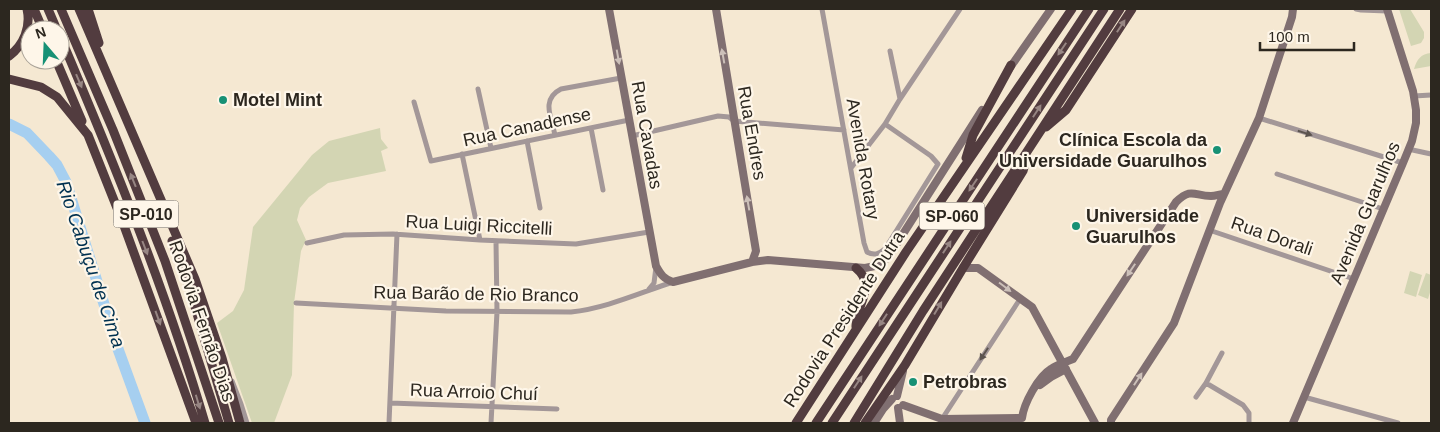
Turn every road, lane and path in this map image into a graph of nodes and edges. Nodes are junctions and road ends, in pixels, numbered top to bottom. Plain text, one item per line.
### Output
1 (27, 9) edge
2 (61, 9) edge
3 (79, 9) edge
4 (88, 9) edge
5 (610, 9) edge
6 (716, 9) edge
7 (822, 9) edge
8 (960, 9) edge
9 (1051, 9) edge
10 (1072, 9) edge
11 (1089, 9) edge
12 (1104, 9) edge
13 (1120, 9) edge
14 (1132, 9) edge
15 (1293, 9) edge
16 (1356, 9) edge
17 (1387, 10) edge
18 (890, 51) dead end
19 (9, 56) edge
20 (70, 59) edge
21 (101, 60) junction
22 (1011, 64) junction
23 (60, 70) edge
24 (621, 78) junction
25 (9, 79) edge
26 (478, 89) dead end
27 (1431, 95) edge
28 (1414, 96) junction
29 (900, 99) junction
30 (414, 102) dead end
31 (1258, 118) junction
32 (629, 120) junction
33 (734, 121) junction
34 (885, 124) junction
35 (591, 128) junction
36 (844, 130) junction
37 (1039, 134) junction
38 (88, 135) junction
39 (555, 135) junction
40 (632, 136) junction
41 (527, 141) junction
42 (491, 148) junction
43 (1030, 148) junction
44 (1408, 149) junction
45 (462, 154) junction
46 (1431, 154) edge
47 (1403, 163) junction
48 (963, 167) junction
49 (851, 168) junction
50 (1278, 174) dead end
51 (603, 190) dead end
52 (1224, 194) junction
53 (1210, 196) junction
54 (1220, 203) junction
55 (540, 208) dead end
56 (1383, 209) junction
57 (170, 223) junction
58 (1209, 230) junction
59 (649, 232) junction
60 (397, 234) junction
61 (480, 240) junction
62 (496, 241) junction
63 (307, 243) dead end
64 (756, 251) junction
65 (768, 260) junction
66 (752, 262) junction
67 (656, 266) junction
68 (856, 268) junction
69 (962, 268) junction
70 (1354, 278) junction
71 (674, 282) junction
72 (649, 290) junction
73 (1020, 299) junction
74 (296, 303) dead end
75 (394, 309) junction
76 (497, 312) junction
77 (857, 329) junction
78 (1222, 353) dead end
79 (222, 358) junction
80 (905, 365) junction
81 (1064, 366) junction
82 (1206, 383) junction
83 (1196, 397) dead end
84 (1304, 397) junction
85 (390, 403) junction
86 (899, 403) junction
87 (491, 407) junction
88 (557, 409) dead end
89 (942, 419) junction
90 (1023, 421) edge
91 (1096, 422) edge
92 (1110, 422) edge
93 (196, 423) edge
94 (205, 423) edge
95 (219, 423) edge
96 (229, 423) edge
97 (240, 423) edge
98 (247, 423) edge
99 (390, 423) edge
100 (491, 423) edge
101 (796, 423) edge
102 (816, 423) edge
103 (832, 423) edge
104 (854, 423) edge
105 (865, 423) edge
106 (874, 423) edge
107 (900, 423) edge
108 (1249, 423) edge
109 (1293, 423) edge
110 (1398, 423) edge

1 - 19 highway
95 -> 2 highway, Rodovia Fernão Dias / SP-010
3 - 21 highway, SP-010
4 - 21 highway
5 -> 24 street, Rua Cavadas
33 -> 6 street, Rua Endres
7 - 36 street, Avenida Rotary
8 - 29 street
9 - 22 street, Rua Barão de Rio Branco
10 - 48 highway, Rodovia Presidente Dutra / SP-060
11 -> 102 highway, Rodovia Presidente Dutra / SP-060
103 -> 12 highway, SP-060
13 - 37 highway, SP-060
37 -> 14 highway
15 - 31 street
16 - 17 street
17 - 28 street, Avenida Guarulhos
18 - 29 street
20 -> 94 highway, Rodovia Fernão Dias / SP-010
21 - 57 highway, SP-010
22 - 48 highway
22 - 68 street, Rua Barão de Rio Branco
23 - 38 highway
24 - 32 street, Rua Cavadas
24 - 39 street
25 - 38 highway
26 - 42 street
27 - 28 street
28 - 44 street, Avenida Guarulhos
29 - 34 street
30 - 45 street, Rua Canadense
31 -> 47 street
31 - 52 street
32 - 35 street, Rua Canadense
32 - 40 street, Rua Cavadas
33 - 36 street
33 - 40 street
64 -> 33 street, Rua Endres
34 - 49 street
34 - 49 street, Avenida Rotary
35 - 39 street, Rua Canadense
35 - 51 street
36 - 49 street, Avenida Rotary
37 - 43 highway, SP-060
38 -> 93 highway
39 - 41 street, Rua Canadense
40 - 59 street, Rua Cavadas
41 - 42 street, Rua Canadense
41 - 55 street
42 - 45 street, Rua Canadense
43 - 69 highway
43 - 104 highway, SP-060
44 - 46 street
44 - 47 street, Avenida Guarulhos
45 - 61 street
47 - 56 street, Avenida Guarulhos
48 - 77 highway, Rodovia Presidente Dutra / SP-060
50 - 56 street
52 - 53 street
52 - 54 street
53 - 54 street
53 -> 81 street
54 - 58 street
56 - 70 street, Avenida Guarulhos
57 - 79 highway, SP-010
57 - 96 highway
58 - 70 street, Rua Dorali
92 -> 58 street
59 - 62 street, Rua Luigi Riccitelli
59 - 67 street, Rua Cavadas
60 - 61 street, Rua Luigi Riccitelli
60 - 63 street, Rua Luigi Riccitelli
60 - 75 street
61 - 62 street, Rua Luigi Riccitelli
62 - 76 street
64 - 65 street
64 - 66 street, Rua Endres
65 - 66 street, Rua Barão de Rio Branco
65 - 68 street, Rua Barão de Rio Branco
66 - 71 street, Rua Barão de Rio Branco
67 - 71 street
67 - 72 street, Rua Cavadas
68 - 77 highway
69 -> 73 street
80 -> 69 highway
70 - 84 street, Avenida Guarulhos
71 - 72 street, Rua Barão de Rio Branco
72 - 76 street, Rua Barão de Rio Branco
73 - 81 street
73 -> 89 street
74 - 75 street, Rua Barão de Rio Branco
75 - 76 street, Rua Barão de Rio Branco
75 - 85 street
76 - 87 street
77 - 101 highway, Rodovia Presidente Dutra / SP-060
78 - 82 street
79 - 97 highway
79 - 98 street
80 - 86 street
80 - 105 highway
81 - 90 street
81 - 91 street
82 - 83 street
82 - 108 street
84 - 109 street, Avenida Guarulhos
84 - 110 street
85 - 87 street, Rua Arroio Chuí
85 - 99 street
86 - 89 street
86 - 106 street
86 - 107 street
87 - 88 street, Rua Arroio Chuí
87 - 100 street
89 - 90 street

